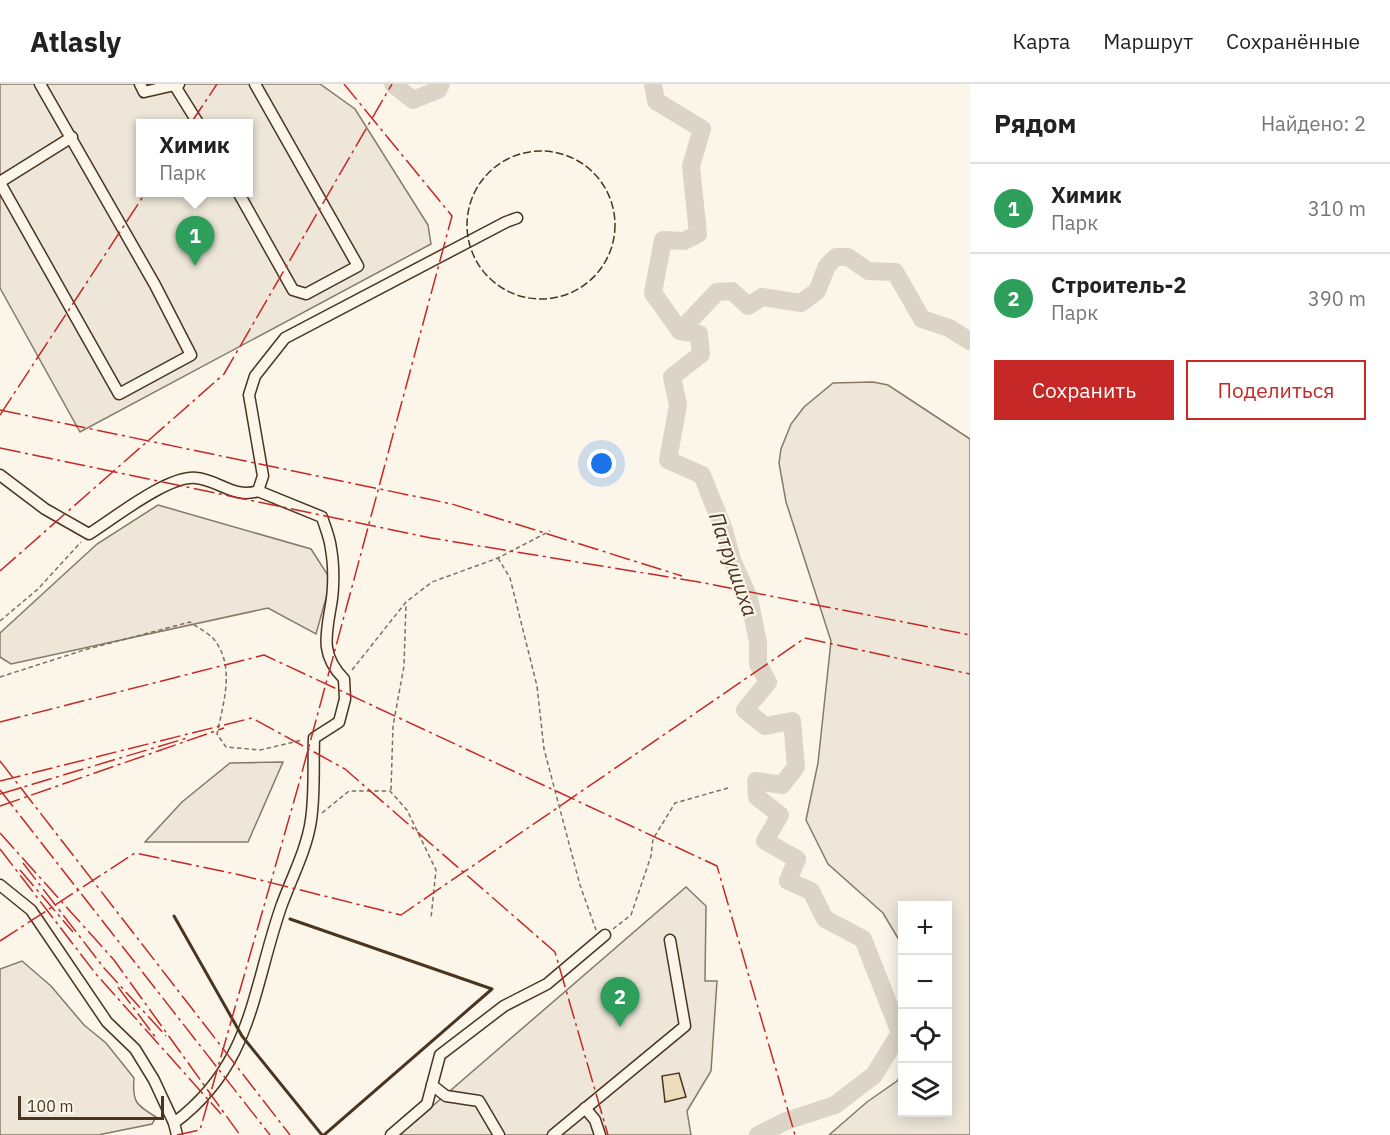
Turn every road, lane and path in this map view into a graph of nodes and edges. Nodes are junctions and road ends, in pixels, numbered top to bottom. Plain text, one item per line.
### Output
1 (40, 84) edge
2 (140, 84) edge
3 (255, 84) edge
4 (177, 85) edge
5 (196, 119) edge
6 (72, 137) junction
7 (0, 182) edge
8 (241, 197) edge
9 (516, 218) dead end
10 (0, 475) edge
11 (258, 491) junction
12 (550, 531) dead end
13 (89, 534) junction
14 (498, 558) junction
15 (406, 602) junction
16 (0, 621) edge
17 (0, 677) edge
18 (345, 679) junction
19 (314, 738) junction
20 (728, 788) dead end
21 (390, 791) junction
22 (311, 821) junction
23 (0, 885) edge
24 (431, 918) dead end
25 (602, 937) junction
26 (670, 940) dead end
27 (432, 1085) junction
28 (585, 1108) junction
29 (174, 1123) junction
30 (177, 1135) edge
31 (392, 1135) edge
32 (499, 1135) edge
33 (553, 1135) edge
34 (600, 1135) edge

1 - 6 street
2 - 4 street
3 - 8 street
4 - 5 street
6 - 7 street
6 - 7 street
9 - 11 street
10 - 13 street
11 - 13 street
11 - 18 street
12 - 14 path
13 - 16 path
14 - 15 path
14 - 25 path
15 - 18 path
15 - 21 path
17 - 19 path
18 - 19 street
19 - 22 street
20 - 25 path
21 - 22 path
21 - 24 path
22 - 29 street
23 - 29 street
25 - 27 street
26 - 28 street
27 - 31 street
27 - 32 street
28 - 33 street
28 - 34 street
29 - 30 street

